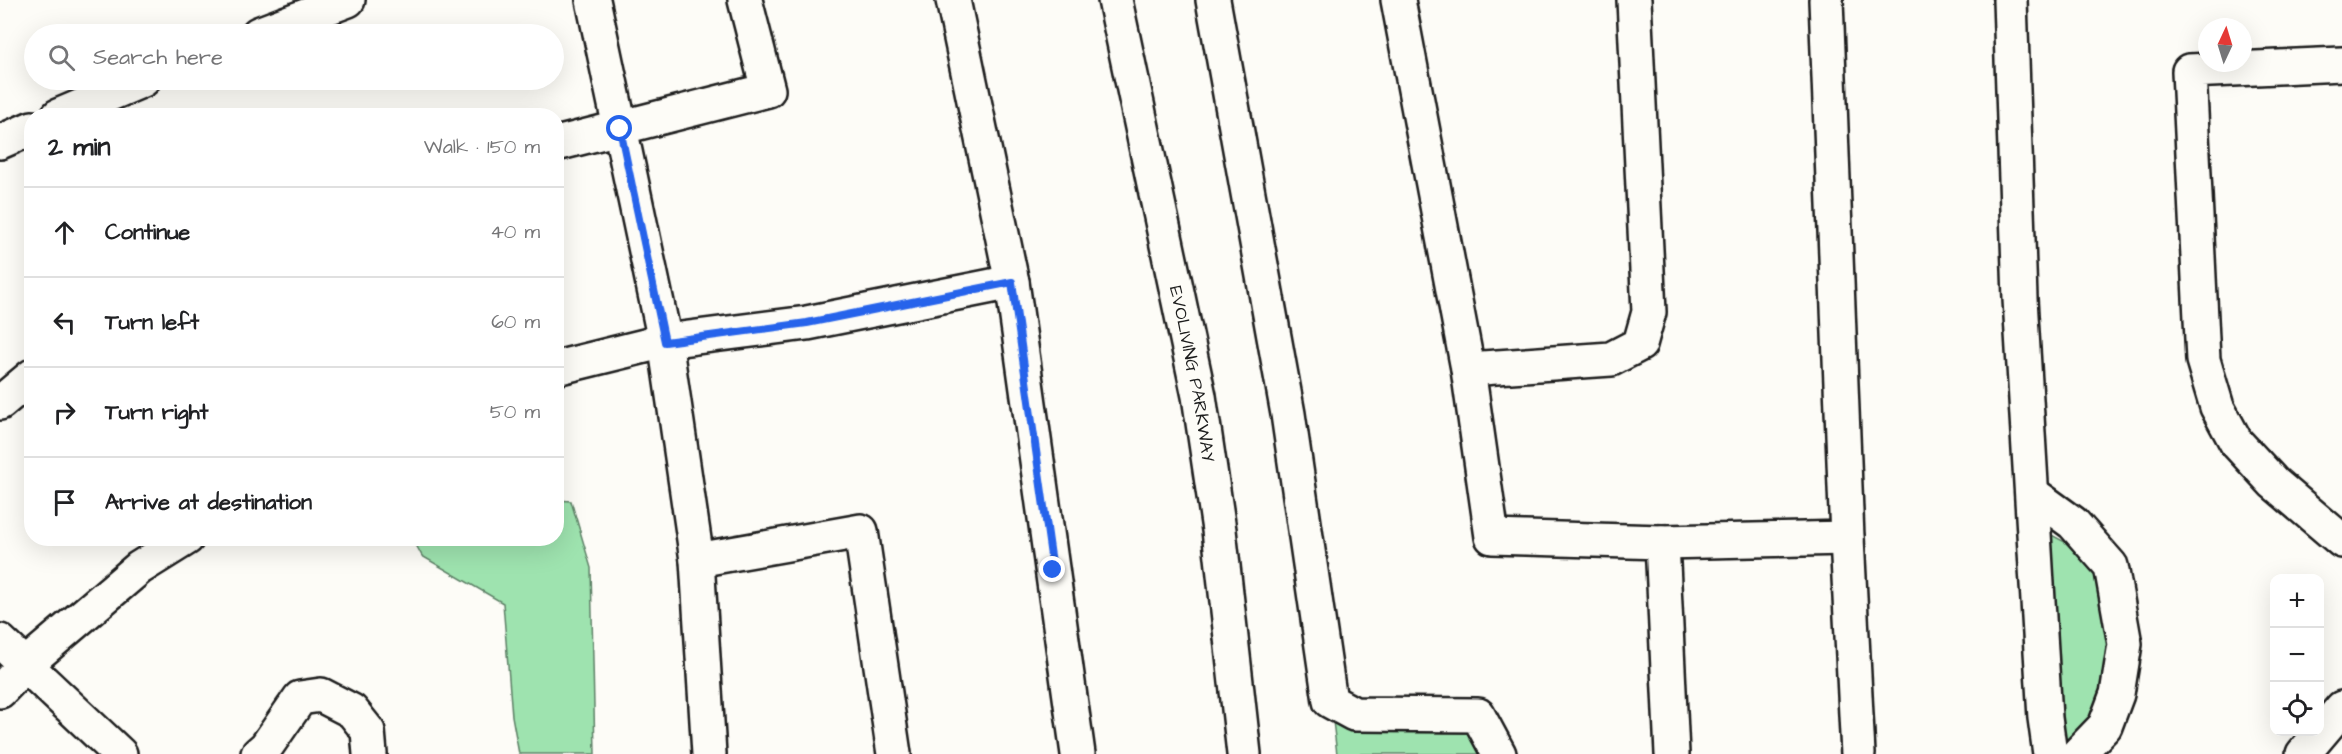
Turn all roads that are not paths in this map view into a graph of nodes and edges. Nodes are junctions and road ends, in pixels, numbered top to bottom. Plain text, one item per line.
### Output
1 (348, 0) edge
2 (593, 0) edge
3 (745, 0) edge
4 (953, 0) edge
5 (1115, 0) edge
6 (1213, 0) edge
7 (1398, 0) edge
8 (1634, 0) edge
9 (1826, 0) edge
10 (2010, 0) edge
11 (284, 24) edge
12 (2342, 64) edge
13 (119, 90) edge
14 (77, 108) edge
15 (620, 129) junction
16 (24, 132) edge
17 (0, 142) edge
18 (564, 142) edge
19 (1012, 282) junction
20 (665, 342) junction
21 (564, 366) edge
22 (1468, 369) junction
23 (24, 383) edge
24 (0, 403) edge
25 (2033, 494) junction
26 (1847, 538) junction
27 (2342, 541) edge
28 (1662, 542) junction
29 (174, 546) edge
30 (697, 560) junction
31 (0, 641) edge
32 (25, 665) junction
33 (0, 691) edge
34 (2342, 708) edge
35 (120, 754) edge
36 (258, 754) edge
37 (369, 754) edge
38 (709, 754) edge
39 (894, 754) edge
40 (1078, 754) edge
41 (1244, 754) edge
42 (1499, 754) edge
43 (1672, 754) edge
44 (1858, 754) edge
45 (2050, 754) edge
46 (2078, 754) edge
47 (2303, 754) edge

1 - 11 street
2 - 15 street
3 - 15 street
4 - 19 street
5 - 41 street, EVOLIVING PARKWAY
6 - 42 street
7 - 22 street
8 - 22 street
9 - 26 street
10 - 25 street
12 - 27 street
13 - 14 street
15 - 18 street
15 - 20 street
16 - 17 street
19 - 20 street
19 - 40 street
20 - 21 street
20 - 30 street
22 - 28 street
23 - 24 street
25 - 45 street
25 - 46 street
26 - 28 street
26 - 44 street
28 - 43 street
29 - 32 street
30 - 38 street
30 - 39 street
31 - 32 street
32 - 33 street
32 - 35 street
34 - 47 street
36 - 37 street

